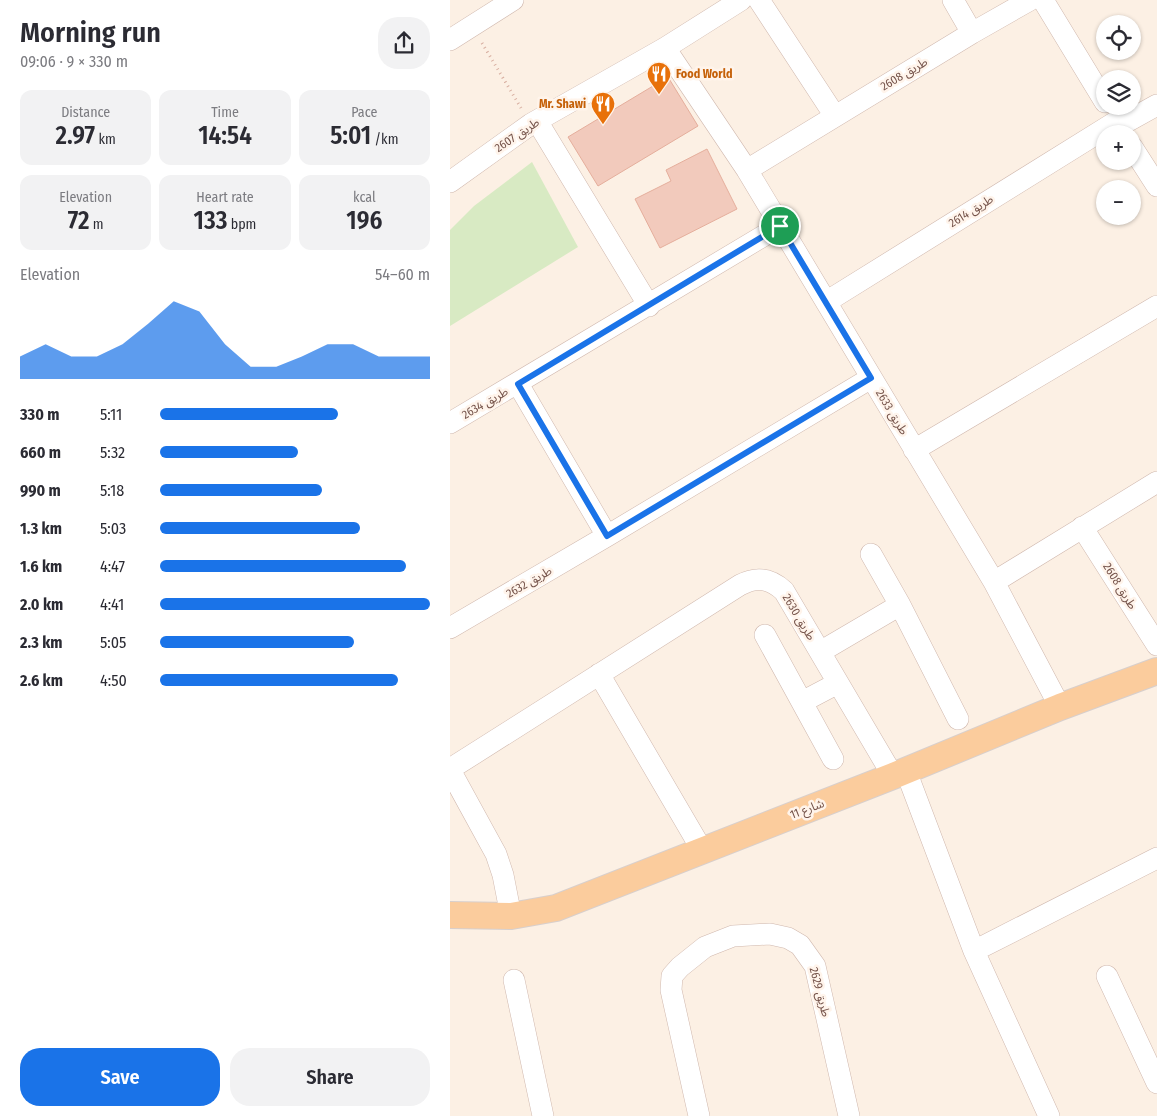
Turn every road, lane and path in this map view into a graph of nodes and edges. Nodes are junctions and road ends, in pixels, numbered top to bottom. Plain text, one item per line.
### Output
1 (513, 0) edge
2 (744, 0) edge
3 (952, 0) edge
4 (1030, 0) edge
5 (1043, 0) edge
6 (472, 24) junction
7 (972, 32) junction
8 (450, 40) edge
9 (665, 48) junction
10 (1096, 87) edge
11 (1157, 105) edge
12 (835, 116) junction
13 (1117, 122) edge
14 (534, 123) junction
15 (1141, 161) edge
16 (747, 170) junction
17 (450, 182) edge
18 (1157, 186) edge
19 (780, 226) junction
20 (826, 302) junction
21 (649, 306) junction
22 (1157, 306) edge
23 (871, 378) junction
24 (518, 384) junction
25 (450, 424) edge
26 (914, 450) junction
27 (1157, 482) edge
28 (1082, 527) junction
29 (607, 536) junction
30 (871, 554) dead end
31 (994, 582) junction
32 (900, 605) junction
33 (450, 628) edge
34 (765, 635) dead end
35 (1157, 645) edge
36 (820, 652) junction
37 (1157, 671) edge
38 (599, 674) junction
39 (838, 683) junction
40 (802, 702) junction
41 (1060, 707) junction
42 (958, 719) dead end
43 (833, 759) dead end
44 (450, 770) edge
45 (900, 773) junction
46 (702, 850) junction
47 (1157, 858) edge
48 (450, 915) edge
49 (511, 916) junction
50 (974, 951) junction
51 (1107, 976) dead end
52 (514, 980) dead end
53 (1151, 1055) edge
54 (1157, 1083) edge
55 (543, 1116) edge
56 (698, 1116) edge
57 (849, 1116) edge
58 (1049, 1116) edge

1 - 6 street
2 - 9 street, طريق 2607
2 - 12 street
3 - 7 street
4 - 7 street, طريق 2608
5 - 10 street
6 - 8 street
6 - 14 path
7 - 12 street, طريق 2608
9 - 14 street, طريق 2607
9 - 16 street, طريق 2633
11 - 13 street, طريق 2614
12 - 16 street, طريق 2608
13 - 20 street, طريق 2614
14 - 17 street, طريق 2607
14 - 21 street
15 - 18 street
16 - 19 street, طريق 2633
19 - 20 street, طريق 2633
19 - 21 street, طريق 2634
20 - 23 street, طريق 2633
21 - 24 street, طريق 2634
22 - 26 street
23 - 26 street, طريق 2633
23 - 29 street, طريق 2632
24 - 25 street, طريق 2634
24 - 29 street
26 - 31 street, طريق 2633
27 - 28 street
28 - 31 street
28 - 35 street, طريق 2608
29 - 33 street, طريق 2632
30 - 32 street
31 - 41 street, طريق 2633
32 - 36 street
32 - 42 street
34 - 40 street
36 - 38 street, طريق 2630
36 - 39 street, طريق 2630
37 - 41 main road, شارع 11
38 - 44 street, طريق 2630
38 - 46 street
39 - 40 street
39 - 45 street, طريق 2630
40 - 43 street
41 - 45 main road, شارع 11
44 - 49 street, طريق 2630
45 - 46 main road, شارع 11
45 - 50 street, طريق 2630
46 - 49 main road, شارع 11
47 - 50 street
48 - 49 main road, شارع 11
50 - 58 street, طريق 2630
51 - 53 street
52 - 55 street
53 - 54 street
56 - 57 street, طريق 2629

